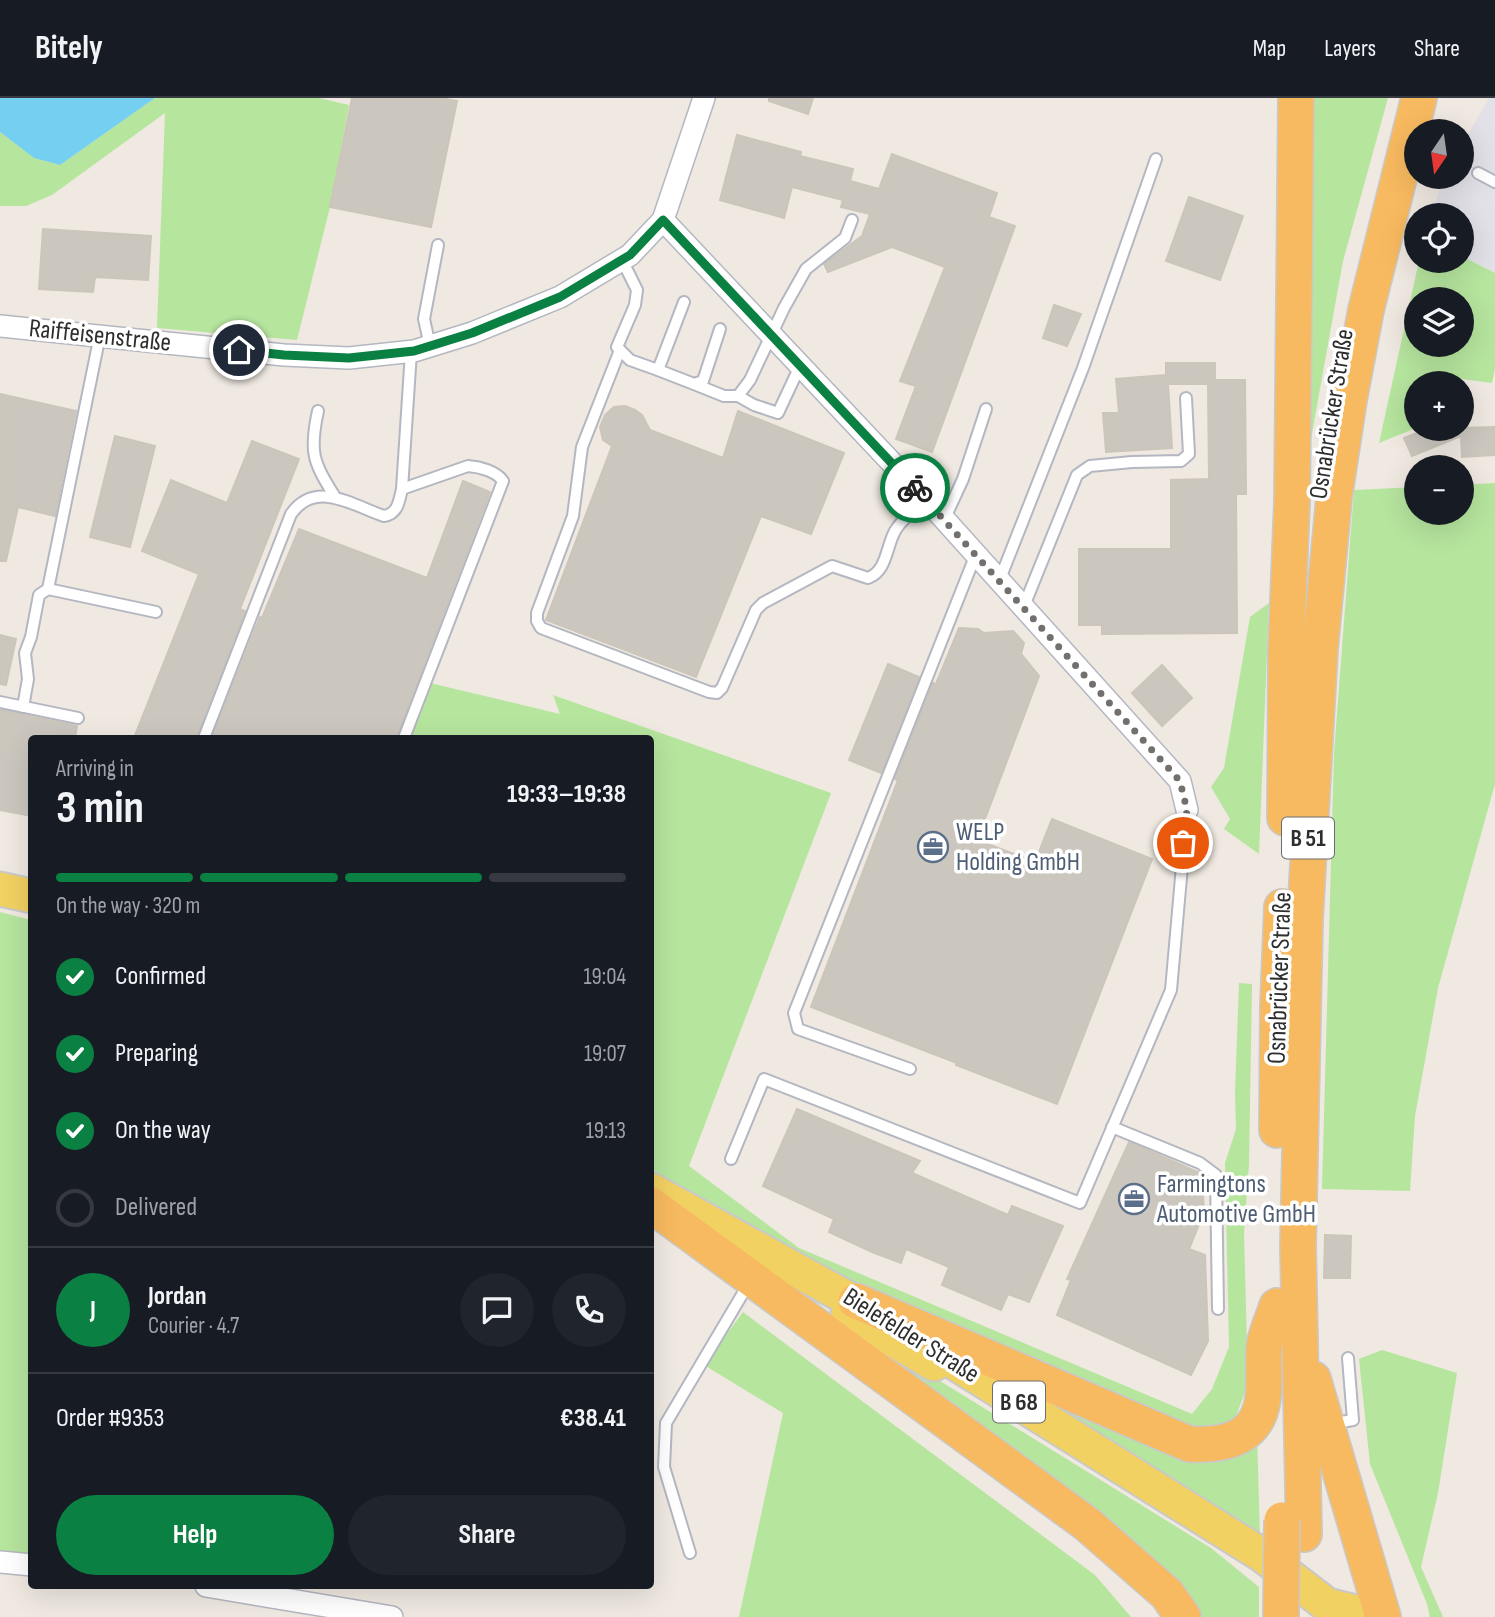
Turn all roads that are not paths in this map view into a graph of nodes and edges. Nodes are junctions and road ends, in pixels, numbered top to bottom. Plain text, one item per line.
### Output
1 (704, 98) edge
2 (1296, 98) edge
3 (1399, 98) edge
4 (1419, 98) edge
5 (1433, 98) edge
6 (1413, 119) edge
7 (1421, 119) edge
8 (1404, 150) edge
9 (1156, 159) dead end
10 (1478, 173) dead end
11 (1495, 182) edge
12 (663, 220) junction
13 (852, 220) dead end
14 (438, 245) dead end
15 (622, 260) junction
16 (684, 302) dead end
17 (0, 326) edge
18 (720, 329) dead end
19 (100, 335) junction
20 (771, 335) junction
21 (420, 349) junction
22 (620, 350) junction
23 (800, 366) junction
24 (658, 370) junction
25 (694, 384) junction
26 (738, 396) junction
27 (1186, 398) dead end
28 (986, 409) dead end
29 (318, 411) dead end
30 (402, 489) junction
31 (335, 497) junction
32 (926, 499) junction
33 (944, 520) junction
34 (976, 554) junction
35 (1000, 579) junction
36 (48, 589) junction
37 (1024, 606) junction
38 (156, 612) dead end
39 (0, 702) edge
40 (23, 707) junction
41 (78, 718) dead end
42 (205, 735) edge
43 (405, 735) edge
44 (1187, 810) joint
45 (1285, 818) junction
46 (0, 888) edge
47 (28, 895) edge
48 (911, 1069) dead end
49 (1112, 1127) junction
50 (731, 1159) dead end
51 (654, 1194) edge
52 (654, 1194) edge
53 (654, 1207) edge
54 (752, 1277) junction
55 (856, 1301) junction
56 (1218, 1309) dead end
57 (1288, 1319) junction
58 (1348, 1358) dead end
59 (1326, 1425) junction
60 (1293, 1527) junction
61 (691, 1553) dead end
62 (0, 1562) edge
63 (28, 1565) edge
64 (224, 1589) edge
65 (1382, 1615) edge
66 (392, 1617) edge
67 (1183, 1617) edge
68 (1281, 1617) edge
69 (1302, 1617) edge
70 (1314, 1617) edge

1 - 12 street, Raiffeisenstraße
2 - 45 highway
3 - 45 highway, Osnabrücker Straße / B 51
4 - 6 highway, Osnabrücker Straße / B 51
5 - 7 highway
8 - 57 highway, Osnabrücker Straße / B 51
9 - 35 lane
10 - 11 lane
12 - 15 street, Raiffeisenstraße
12 - 20 street
13 - 20 lane
14 - 21 lane
15 - 21 street, Raiffeisenstraße
15 - 22 lane
16 - 24 lane
17 - 19 street, Raiffeisenstraße
18 - 25 lane
19 - 21 street, Raiffeisenstraße
19 - 36 lane
20 - 23 street
20 - 26 lane
21 - 30 lane
22 - 24 lane
22 - 32 lane
23 - 26 lane
23 - 32 street
24 - 25 lane
25 - 26 lane
27 - 37 lane
28 - 33 lane
29 - 31 lane
30 - 31 lane
30 - 43 lane
31 - 42 lane
32 - 33 street
33 - 34 street
34 - 35 street
34 - 48 lane
35 - 37 street
36 - 38 lane
36 - 40 lane
37 - 44 street
39 - 40 lane
40 - 41 lane
44 - 49 lane
45 - 57 highway, Osnabrücker Straße / B 51
46 - 47 main road
49 - 50 lane
49 - 56 lane
51 - 55 main road, Bielefelder Straße / B 68
52 - 70 main road, Bielefelder Straße / B 68
53 - 54 highway, B 68
54 - 61 lane
54 - 67 highway, B 68
55 - 57 highway, B 68
55 - 65 main road, Bielefelder Straße / B 68
57 - 59 highway, B 68
57 - 60 highway, Osnabrücker Straße / B 51
58 - 59 lane
59 - 65 highway, B 68
60 - 68 highway, Osnabrücker Straße / B 51, bridge
60 - 69 highway, Osnabrücker Straße / B 51
62 - 63 street
64 - 66 street

